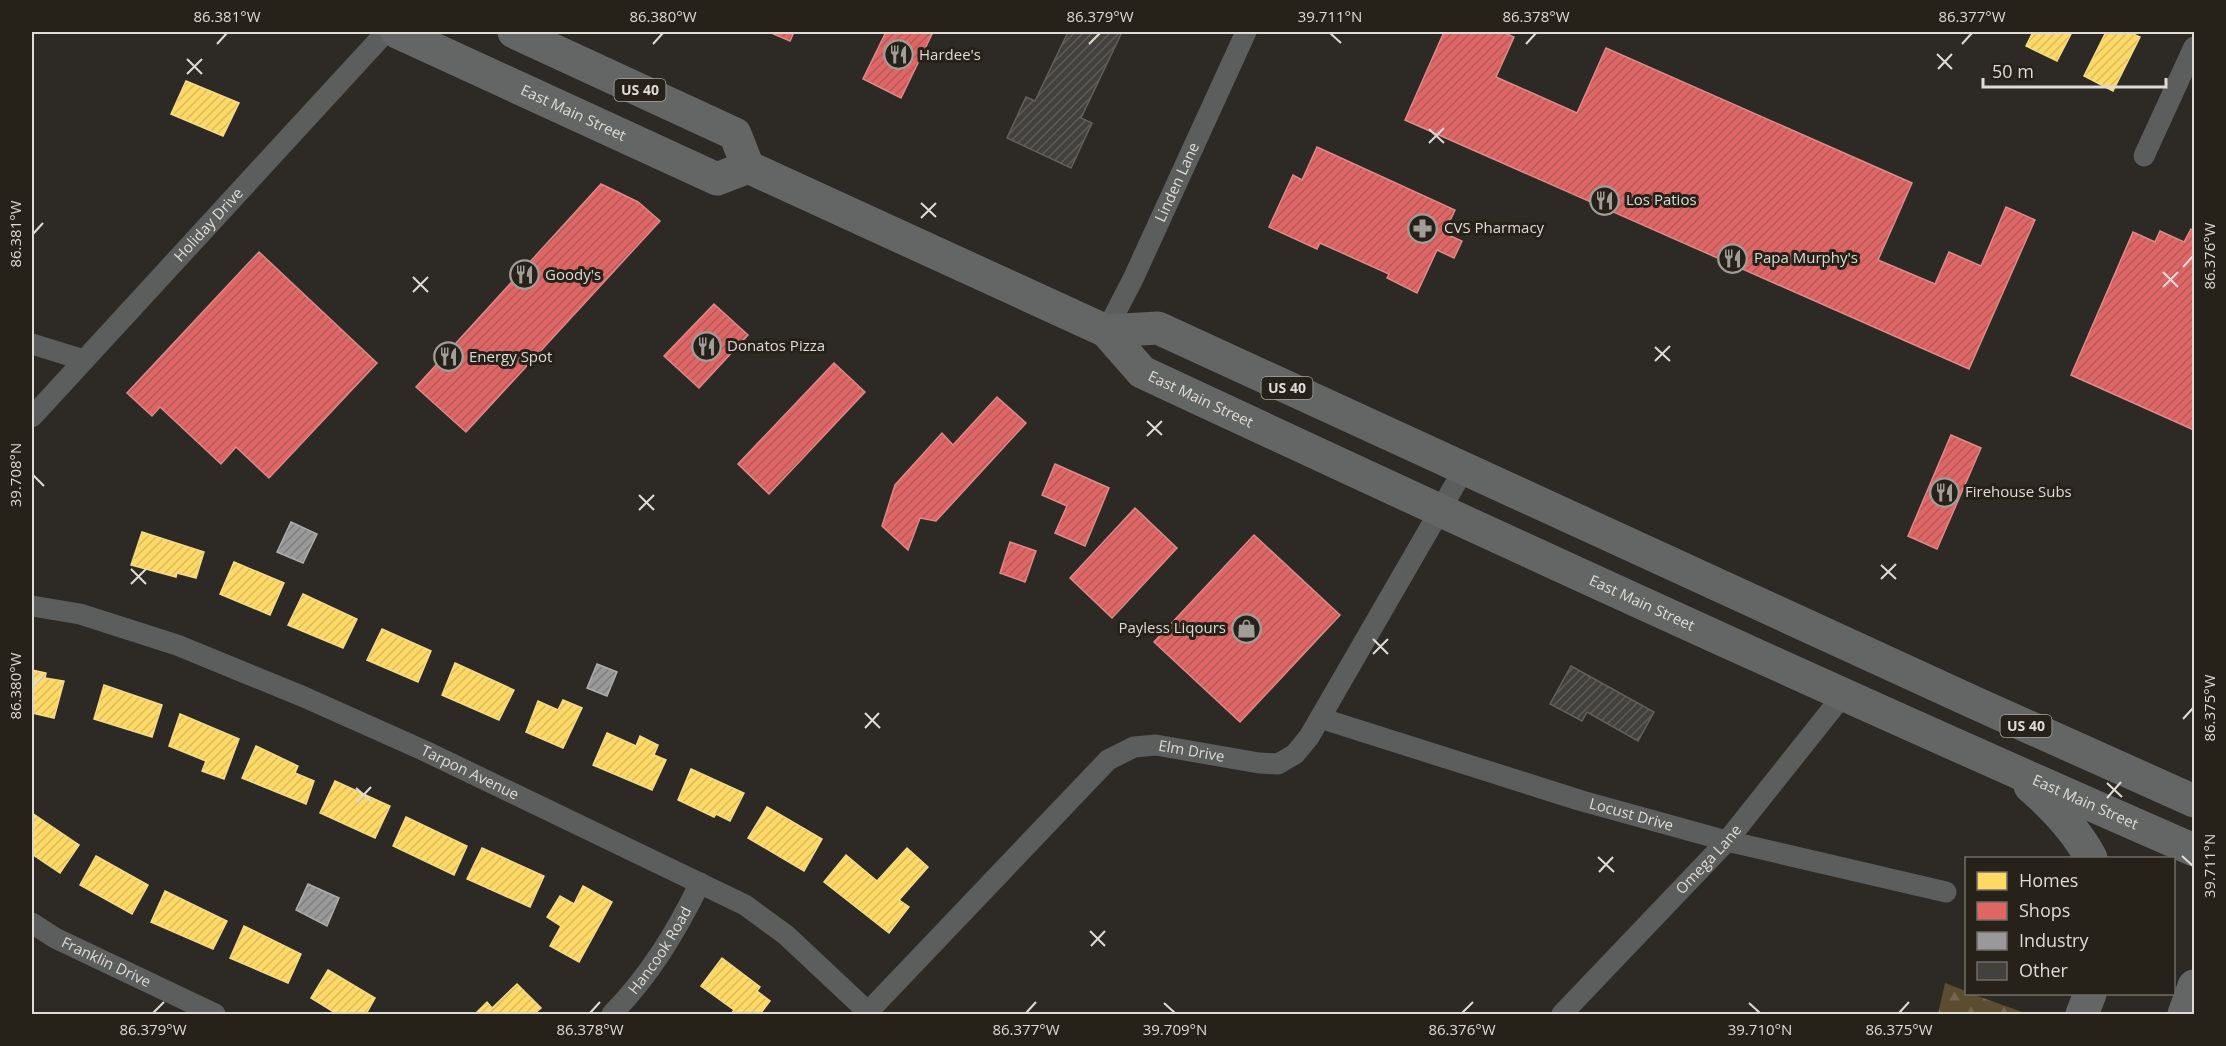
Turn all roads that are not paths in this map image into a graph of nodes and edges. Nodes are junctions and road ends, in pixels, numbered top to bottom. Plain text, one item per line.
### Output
1 (386, 32) edge
2 (397, 32) edge
3 (514, 32) edge
4 (1246, 32) edge
5 (2194, 47) edge
6 (2144, 156) dead end
7 (748, 167) junction
8 (1106, 331) junction
9 (32, 344) edge
10 (84, 360) junction
11 (32, 417) edge
12 (1464, 469) junction
13 (1440, 511) junction
14 (32, 606) edge
15 (1844, 694) junction
16 (1320, 718) junction
17 (2013, 771) junction
18 (2181, 794) edge
19 (1727, 841) junction
20 (2153, 846) edge
21 (2194, 850) edge
22 (2090, 857) edge
23 (700, 883) junction
24 (1946, 892) dead end
25 (32, 923) edge
26 (2194, 986) edge
27 (2089, 995) edge
28 (2194, 1007) edge
29 (867, 1013) edge
30 (215, 1014) edge
31 (612, 1014) edge
32 (1562, 1014) edge
33 (2082, 1014) edge
34 (2185, 1014) edge

1 - 10 street, Holiday Drive
2 - 7 main road, East Main Street
3 - 7 main road, US 40
4 - 8 street, Linden Lane
5 - 6 street
7 - 8 main road, East Main Street / US 40
8 - 12 main road, East Main Street / US 40
8 - 13 main road, East Main Street / US 40
9 - 10 street
10 - 11 street, Holiday Drive
12 - 13 street, Elm Drive
12 - 18 main road, East Main Street / US 40
13 - 15 main road, East Main Street / US 40
13 - 16 street, Elm Drive
14 - 23 street, Tarpon Avenue
15 - 17 main road, East Main Street / US 40
15 - 19 street, Omega Lane
16 - 19 street, Locust Drive
16 - 29 street, Elm Drive
17 - 20 main road, East Main Street / US 40
17 - 22 main road
18 - 20 main road
19 - 24 street, Locust Drive
19 - 32 street, Omega Lane
20 - 21 main road, East Main Street / US 40
23 - 29 street, Tarpon Avenue
23 - 31 street, Hancook Road
25 - 30 street, Franklin Drive
26 - 34 main road
27 - 33 main road
28 - 34 main road

